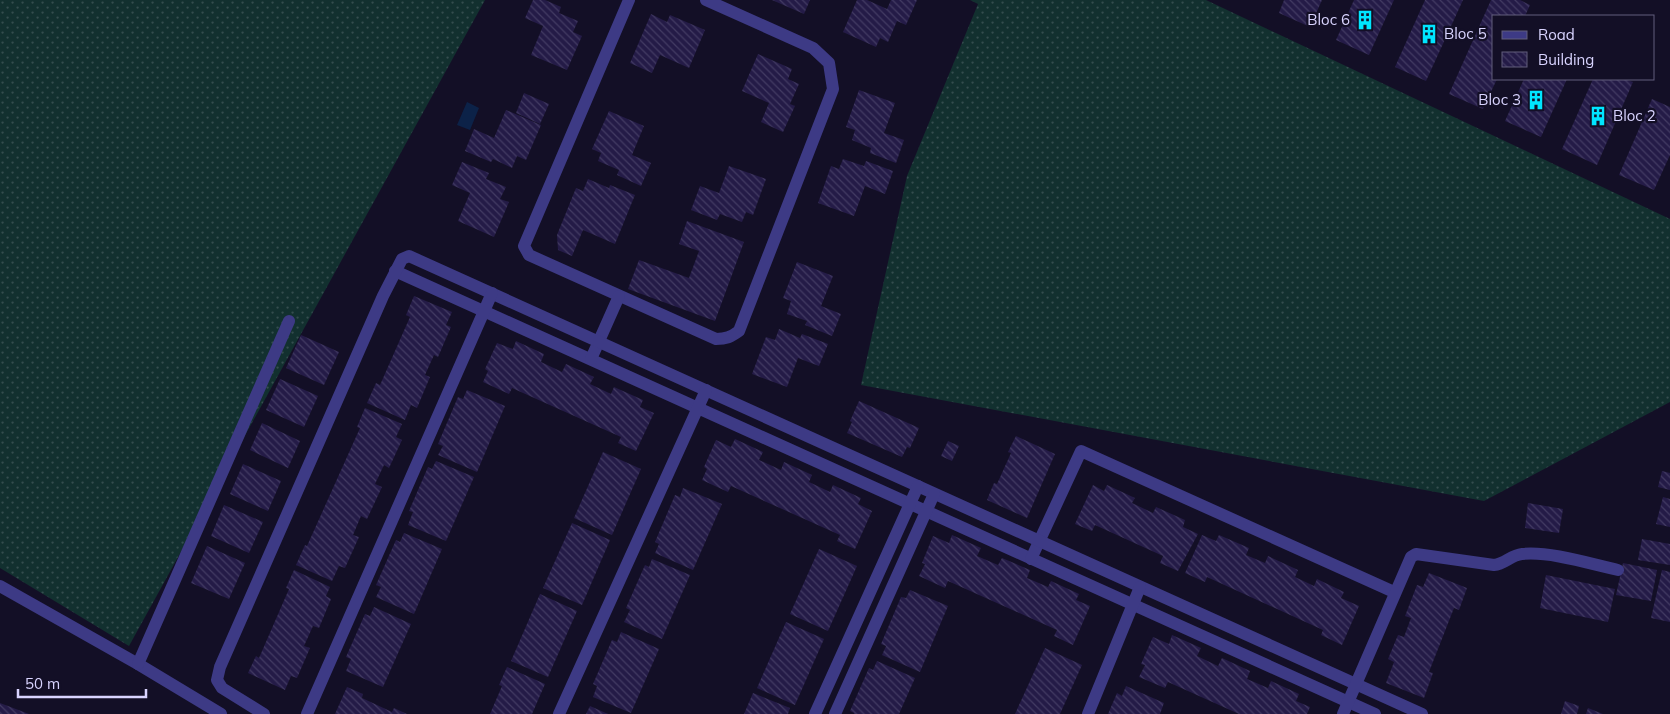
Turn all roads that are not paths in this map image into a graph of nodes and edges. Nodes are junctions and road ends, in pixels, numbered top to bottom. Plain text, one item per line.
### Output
1 (629, 0) edge
2 (706, 0) edge
3 (395, 271) junction
4 (492, 293) junction
5 (619, 296) junction
6 (484, 311) junction
7 (289, 320) dead end
8 (598, 342) junction
9 (591, 359) junction
10 (706, 390) junction
11 (698, 408) junction
12 (918, 486) junction
13 (934, 494) junction
14 (910, 504) junction
15 (925, 510) junction
16 (1039, 541) junction
17 (1031, 559) junction
18 (1618, 570) dead end
19 (0, 586) edge
20 (1140, 587) junction
21 (1394, 592) junction
22 (1132, 604) junction
23 (138, 664) junction
24 (1355, 684) junction
25 (1348, 702) junction
26 (221, 714) edge
27 (264, 714) edge
28 (307, 714) edge
29 (559, 714) edge
30 (815, 714) edge
31 (835, 714) edge
32 (1088, 714) edge
33 (1343, 714) edge
34 (1375, 714) edge
35 (1422, 714) edge

1 - 5 street
2 - 5 street
3 - 4 street
3 - 6 street
3 - 27 street
4 - 6 street
4 - 8 street
5 - 8 street
6 - 9 street
6 - 28 street
7 - 23 street
8 - 9 street
8 - 10 street
9 - 11 street
10 - 11 street
10 - 12 street
11 - 14 street
11 - 29 street
12 - 13 street
12 - 14 street
13 - 15 street
13 - 16 street
14 - 15 street
14 - 30 street
15 - 17 street
15 - 31 street
16 - 17 street
16 - 20 street
16 - 21 street
17 - 22 street
18 - 21 street
19 - 23 street
20 - 22 street
20 - 24 street
21 - 24 street
22 - 25 street
22 - 32 street
23 - 26 street
24 - 25 street
24 - 35 street
25 - 33 street
25 - 34 street

